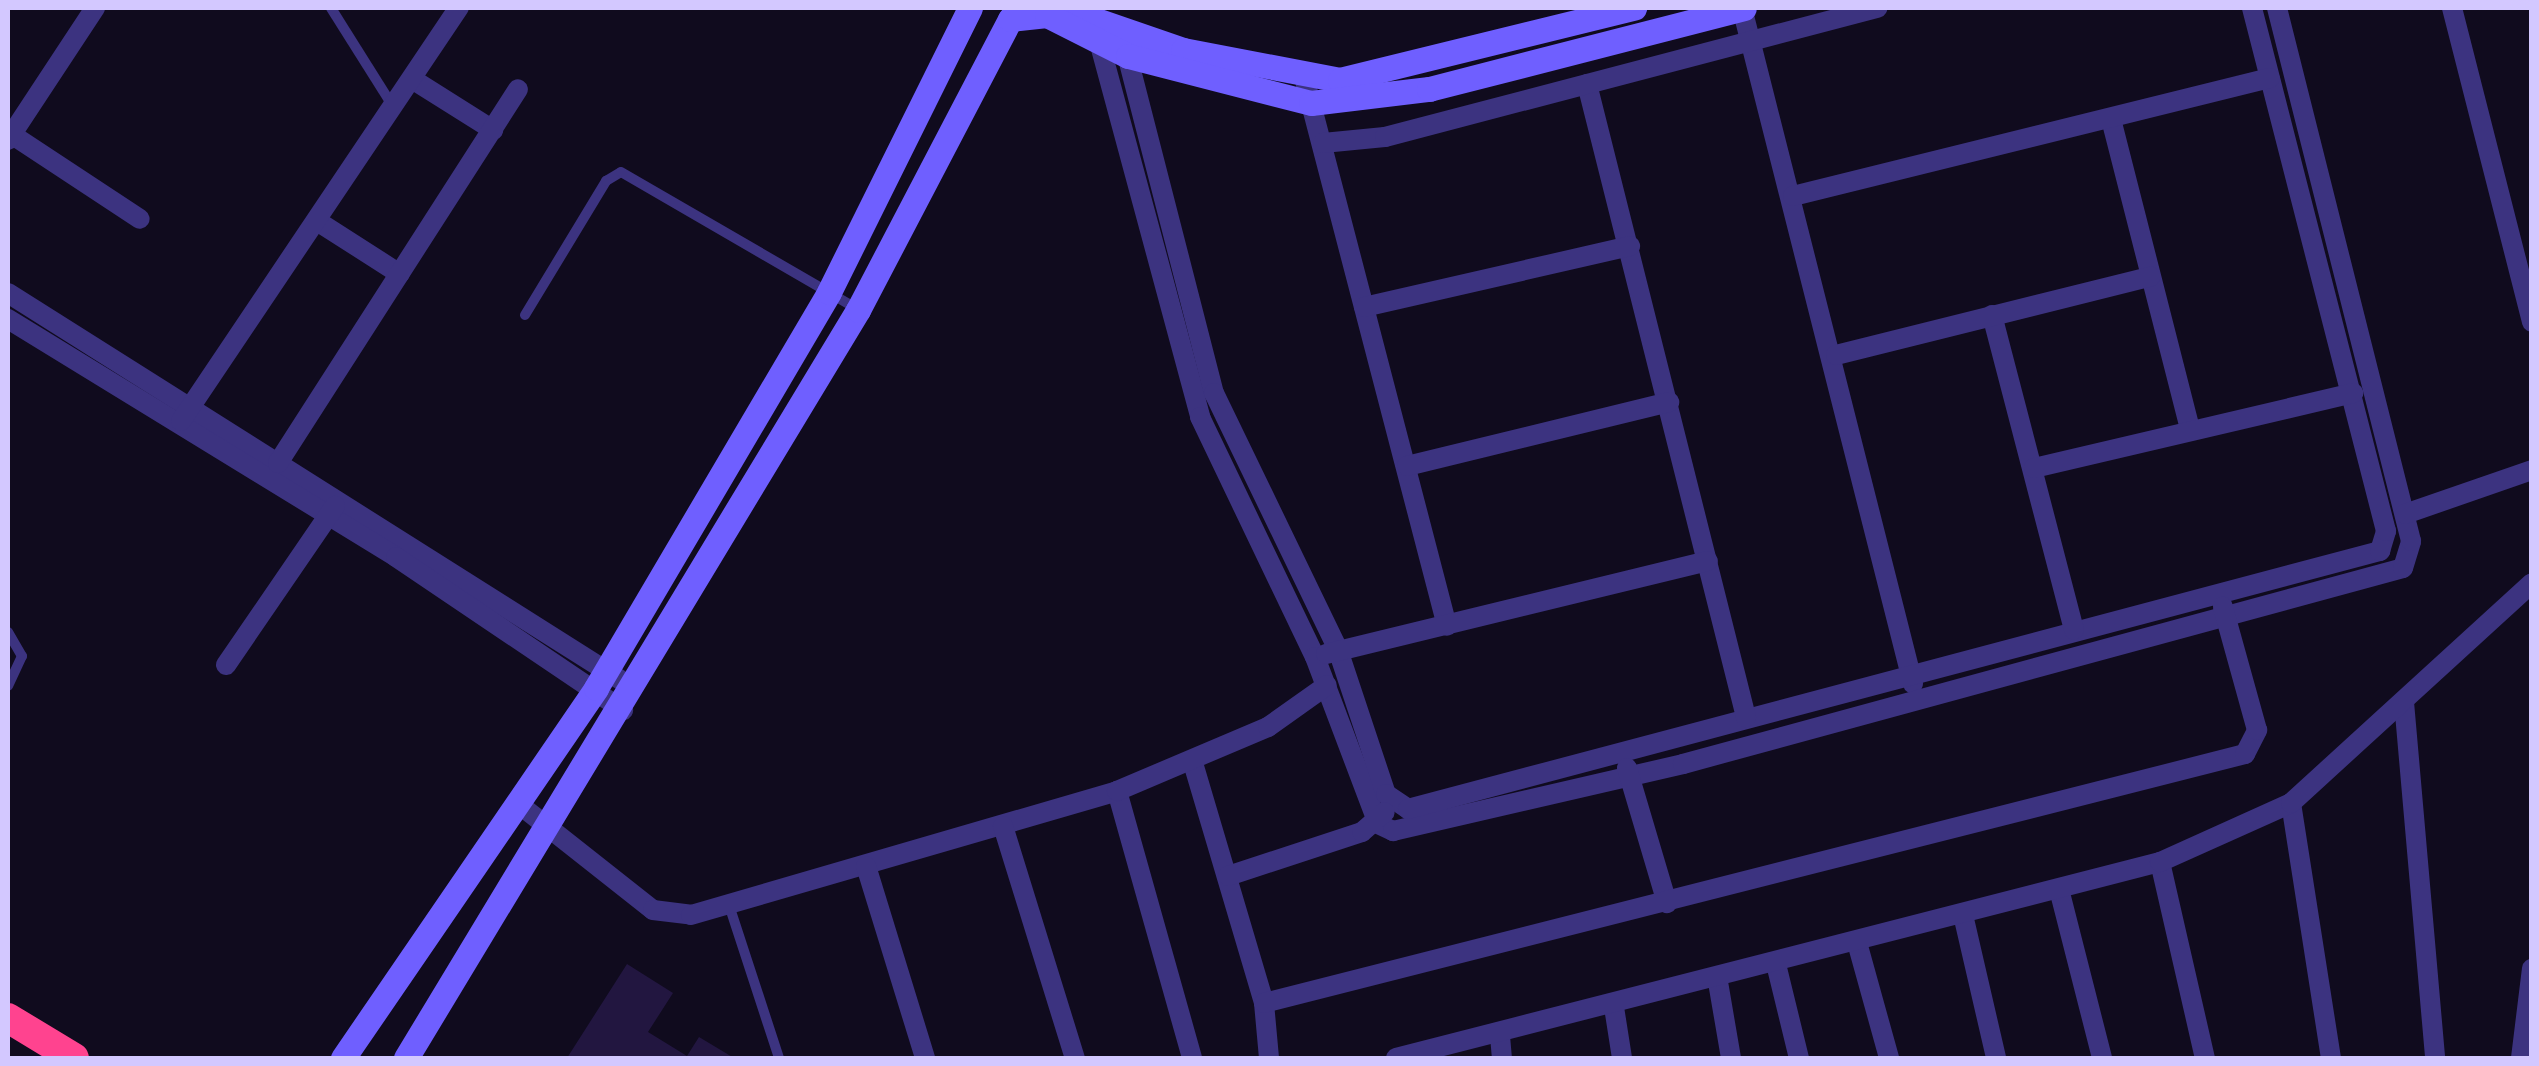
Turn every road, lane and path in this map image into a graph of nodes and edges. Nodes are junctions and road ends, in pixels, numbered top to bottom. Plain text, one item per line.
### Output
1 (95, 8) edge
2 (330, 8) edge
3 (459, 8) edge
4 (970, 8) edge
5 (1062, 8) edge
6 (1634, 8) edge
7 (1742, 8) edge
8 (1877, 8) edge
9 (2252, 8) edge
10 (2277, 8) edge
11 (2452, 8) edge
12 (1009, 13) edge
13 (1111, 39) junction
14 (1752, 39) junction
15 (1304, 77) junction
16 (2270, 78) junction
17 (412, 79) junction
18 (1587, 84) junction
19 (518, 89) dead end
20 (1311, 102) junction
21 (392, 104) junction
22 (2111, 119) junction
23 (492, 130) junction
24 (9, 137) edge
25 (1323, 143) junction
26 (1793, 196) junction
27 (140, 220) dead end
28 (317, 221) junction
29 (1630, 246) junction
30 (400, 274) junction
31 (2150, 277) junction
32 (829, 292) junction
33 (8, 293) edge
34 (1364, 307) junction
35 (858, 310) junction
36 (524, 315) dead end
37 (1992, 315) junction
38 (8, 319) edge
39 (2532, 322) edge
40 (83, 354) junction
41 (1836, 355) junction
42 (2353, 393) junction
43 (1669, 402) junction
44 (183, 418) junction
45 (2190, 428) junction
46 (278, 464) junction
47 (1407, 466) junction
48 (2034, 468) junction
49 (2532, 470) edge
50 (333, 509) junction
51 (2404, 514) junction
52 (2383, 548) junction
53 (2411, 558) junction
54 (1708, 561) junction
55 (2532, 584) edge
56 (2219, 596) junction
57 (2226, 618) junction
58 (1448, 626) junction
59 (2074, 630) junction
60 (8, 632) edge
61 (1338, 650) junction
62 (1315, 657) junction
63 (226, 665) dead end
64 (1910, 674) junction
65 (601, 679) junction
66 (1327, 684) junction
67 (8, 686) edge
68 (630, 700) junction
69 (1916, 700) junction
70 (2404, 702) junction
71 (1746, 717) junction
72 (1622, 752) junction
73 (1192, 763) junction
74 (1629, 777) junction
75 (1117, 792) junction
76 (1390, 803) junction
77 (2291, 803) junction
78 (520, 805) junction
79 (550, 824) junction
80 (1378, 824) junction
81 (1002, 826) junction
82 (2160, 862) junction
83 (866, 866) junction
84 (1228, 876) junction
85 (2060, 893) junction
86 (1668, 903) junction
87 (728, 905) junction
88 (1964, 919) junction
89 (1858, 946) junction
90 (1777, 968) junction
91 (2532, 969) edge
92 (1718, 982) junction
93 (1264, 1003) junction
94 (1614, 1007) junction
95 (8, 1018) edge
96 (1500, 1036) junction
97 (8, 1038) edge
98 (350, 1056) edge
99 (40, 1058) edge
100 (74, 1058) edge
101 (406, 1058) edge
102 (779, 1058) edge
103 (926, 1058) edge
104 (1075, 1058) edge
105 (1192, 1058) edge
106 (1269, 1058) edge
107 (1396, 1058) edge
108 (1502, 1058) edge
109 (1622, 1058) edge
110 (1731, 1058) edge
111 (1799, 1058) edge
112 (1889, 1058) edge
113 (1996, 1058) edge
114 (2102, 1058) edge
115 (2206, 1058) edge
116 (2331, 1058) edge
117 (2435, 1058) edge
118 (2520, 1058) edge

1 - 24 street
2 - 21 lane
3 - 17 street
4 - 32 street
5 - 13 street
6 - 15 street
7 - 14 street
7 - 20 street
8 - 14 street
9 - 16 street
10 - 51 street
11 - 39 street
12 - 13 street
12 - 35 street
13 - 15 street
13 - 20 street
13 - 61 street
13 - 62 street
14 - 18 street
14 - 26 street
15 - 20 street
16 - 22 street
16 - 42 street
17 - 21 street
17 - 23 street
18 - 25 street
18 - 29 street
19 - 23 street
20 - 25 street
21 - 28 street
22 - 26 street
22 - 31 street
23 - 30 street
24 - 27 street
25 - 34 street
26 - 41 street
28 - 30 street
28 - 44 street
29 - 34 street
29 - 43 street
30 - 46 street
31 - 37 street
31 - 45 street
32 - 35 lane
32 - 36 lane
32 - 65 street
33 - 40 street
34 - 47 street
35 - 68 street
37 - 41 street
37 - 48 street
38 - 40 street
40 - 44 street
41 - 64 street
42 - 45 street
42 - 52 street
43 - 47 street
43 - 54 street
44 - 46 street
44 - 50 street
45 - 48 street
46 - 50 street
47 - 58 street
48 - 59 street
49 - 51 street
50 - 63 street
50 - 65 street
51 - 53 street
52 - 53 street
52 - 56 street
53 - 57 street
54 - 58 street
54 - 71 street
55 - 70 street
56 - 57 street
56 - 59 street
57 - 69 street
57 - 86 street
58 - 61 street
59 - 64 street
60 - 67 lane
61 - 62 street
61 - 76 street
62 - 66 street
64 - 69 street
64 - 71 street
65 - 68 street
65 - 78 street
66 - 73 street
66 - 80 street
68 - 79 street
69 - 74 street
70 - 77 street
70 - 117 street
71 - 72 street
72 - 74 street
72 - 76 street
73 - 75 street
73 - 84 street
74 - 80 street
74 - 86 street
75 - 81 street
75 - 105 street
76 - 80 street
77 - 82 street
77 - 116 street
78 - 79 street
78 - 98 street
79 - 87 street
79 - 101 street
80 - 84 street
81 - 83 street
81 - 104 street
82 - 85 street
82 - 115 street
83 - 87 street
83 - 103 street
84 - 93 street
85 - 88 street
85 - 114 street
86 - 93 street
87 - 102 lane
88 - 89 street
88 - 113 street
89 - 90 street
89 - 112 street
90 - 92 street
90 - 111 street
91 - 118 street
92 - 94 street
92 - 110 street
93 - 106 street
94 - 96 street
94 - 109 street
95 - 100 highway
96 - 107 street
96 - 108 street
97 - 99 highway

